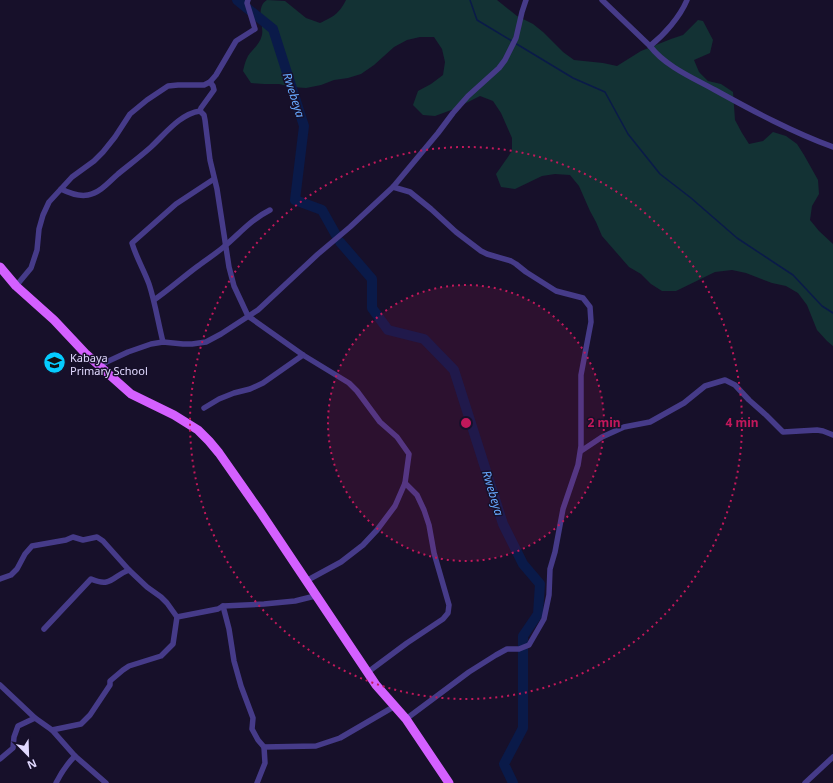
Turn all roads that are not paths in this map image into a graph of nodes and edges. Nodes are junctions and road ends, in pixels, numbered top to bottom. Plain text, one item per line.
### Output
1 (248, 0) edge
2 (526, 0) edge
3 (602, 0) edge
4 (687, 0) edge
5 (650, 46) junction
6 (210, 82) junction
7 (200, 111) junction
8 (833, 147) edge
9 (214, 179) junction
10 (393, 187) junction
11 (61, 188) junction
12 (270, 210) dead end
13 (226, 245) junction
14 (0, 268) edge
15 (16, 286) junction
16 (154, 300) junction
17 (248, 316) junction
18 (163, 342) junction
19 (303, 356) junction
20 (100, 365) junction
21 (204, 408) dead end
22 (833, 435) edge
23 (580, 451) junction
24 (405, 483) junction
25 (129, 570) junction
26 (0, 578) edge
27 (306, 581) junction
28 (315, 596) junction
29 (223, 606) junction
30 (177, 617) junction
31 (44, 629) dead end
32 (368, 672) junction
33 (0, 685) edge
34 (395, 706) junction
35 (35, 718) junction
36 (406, 719) junction
37 (52, 730) junction
38 (264, 747) junction
39 (75, 756) junction
40 (833, 757) edge
41 (0, 759) edge
42 (56, 783) edge
43 (106, 783) edge
44 (257, 783) edge
45 (449, 783) edge
46 (805, 783) edge

1 - 6 street
2 - 10 street
3 - 5 street
4 - 5 street
5 - 8 street
6 - 7 street
6 - 11 street
7 - 9 street
7 - 11 street
9 - 13 street
9 - 16 street
10 - 17 street
10 - 23 street
11 - 15 street
12 - 13 street
13 - 16 street
13 - 17 street
14 - 15 main road
15 - 20 main road
16 - 18 street
17 - 18 street
17 - 19 street
18 - 20 street
19 - 21 street
19 - 24 street
20 - 27 main road
22 - 23 street
23 - 36 street
24 - 27 street
24 - 32 street
25 - 26 street
25 - 30 street
25 - 31 street
27 - 28 main road
28 - 29 street
28 - 32 main road
29 - 30 street
29 - 38 street
30 - 37 street
32 - 34 main road
33 - 35 street
34 - 36 main road
34 - 38 street
35 - 37 street
35 - 41 street
36 - 45 main road
37 - 39 street
38 - 44 street
39 - 42 street
39 - 43 street
40 - 46 street

